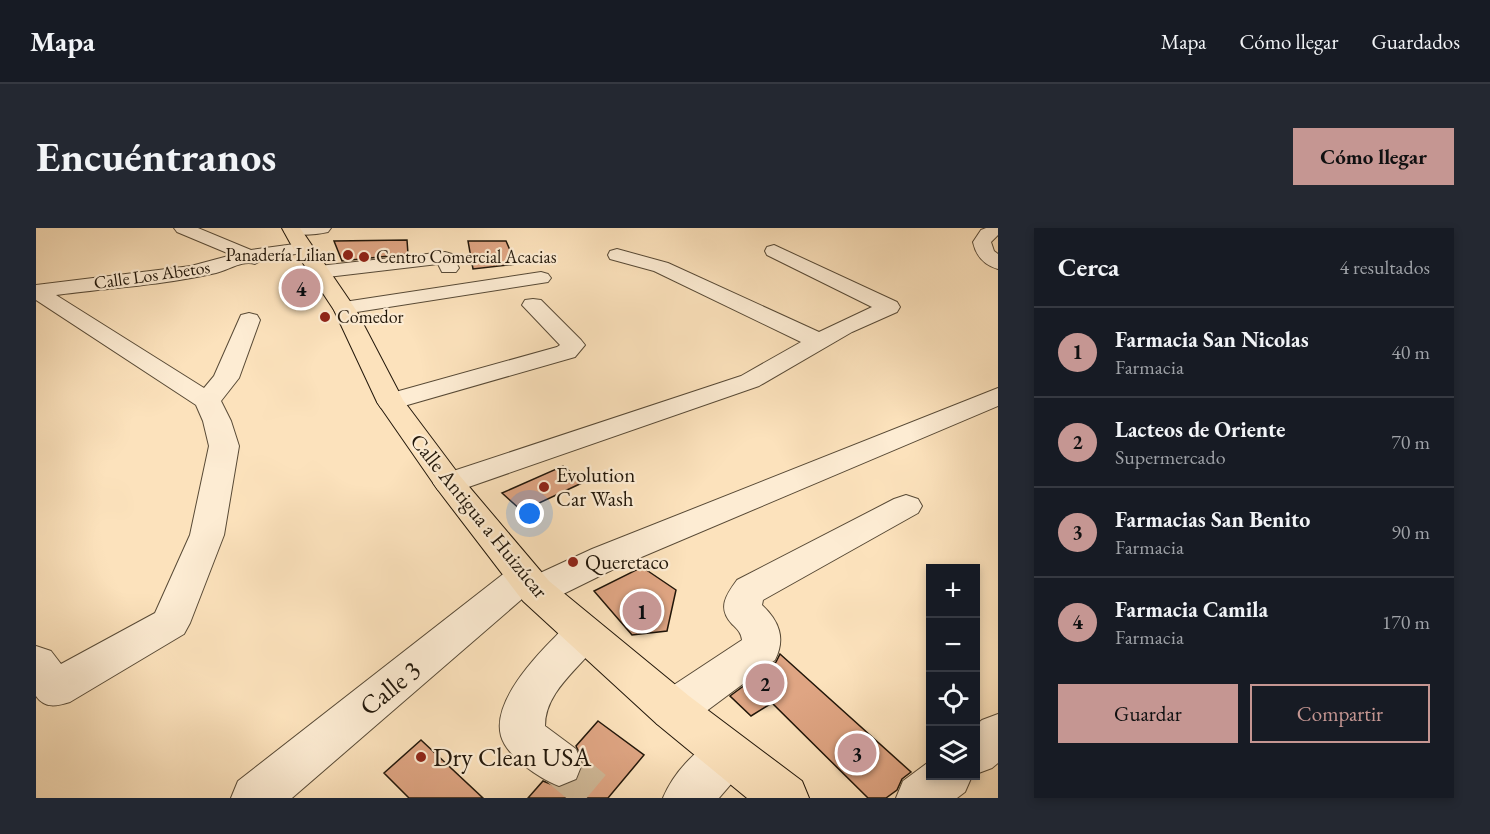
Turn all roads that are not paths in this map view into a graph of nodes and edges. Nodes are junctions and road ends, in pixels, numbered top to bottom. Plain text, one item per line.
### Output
1 (183, 228) edge
2 (322, 228) edge
3 (291, 229) edge
4 (998, 229) edge
5 (774, 251) dead end
6 (617, 255) dead end
7 (246, 256) junction
8 (312, 263) junction
9 (998, 263) edge
10 (449, 268) dead end
11 (541, 278) dead end
12 (36, 291) edge
13 (533, 304) dead end
14 (344, 308) junction
15 (249, 320) dead end
16 (819, 341) junction
17 (998, 396) edge
18 (207, 401) junction
19 (390, 402) junction
20 (449, 483) junction
21 (906, 506) dead end
22 (530, 584) junction
23 (584, 633) junction
24 (36, 663) edge
25 (673, 710) junction
26 (998, 734) edge
27 (980, 749) edge
28 (728, 754) junction
29 (559, 764) tunnel mouth
30 (943, 780) edge
31 (255, 798) edge
32 (687, 798) edge
33 (784, 798) edge
34 (920, 798) edge

1 - 7 street
2 - 3 street
3 - 8 main road, Calle Antigua a Huizúcar
4 - 9 street
5 - 16 street
6 - 16 street
7 - 8 street
7 - 12 street, Calle Los Abetos
8 - 10 street
8 - 14 main road, Calle Antigua a Huizúcar
11 - 14 street
12 - 18 street
13 - 19 street
14 - 19 main road, Calle Antigua a Huizúcar
15 - 18 street
16 - 20 street
17 - 22 street, Calle 3
18 - 24 street
19 - 20 main road, Calle Antigua a Huizúcar
20 - 22 main road, Calle Antigua a Huizúcar
21 - 25 street
22 - 23 main road, Calle Antigua a Huizúcar
22 - 31 street, Calle 3
23 - 25 main road, Calle Antigua a Huizúcar
23 - 29 street
25 - 28 main road, Calle Antigua a Huizúcar
26 - 27 street
28 - 32 street
28 - 33 main road, Calle Antigua a Huizúcar
30 - 34 street

